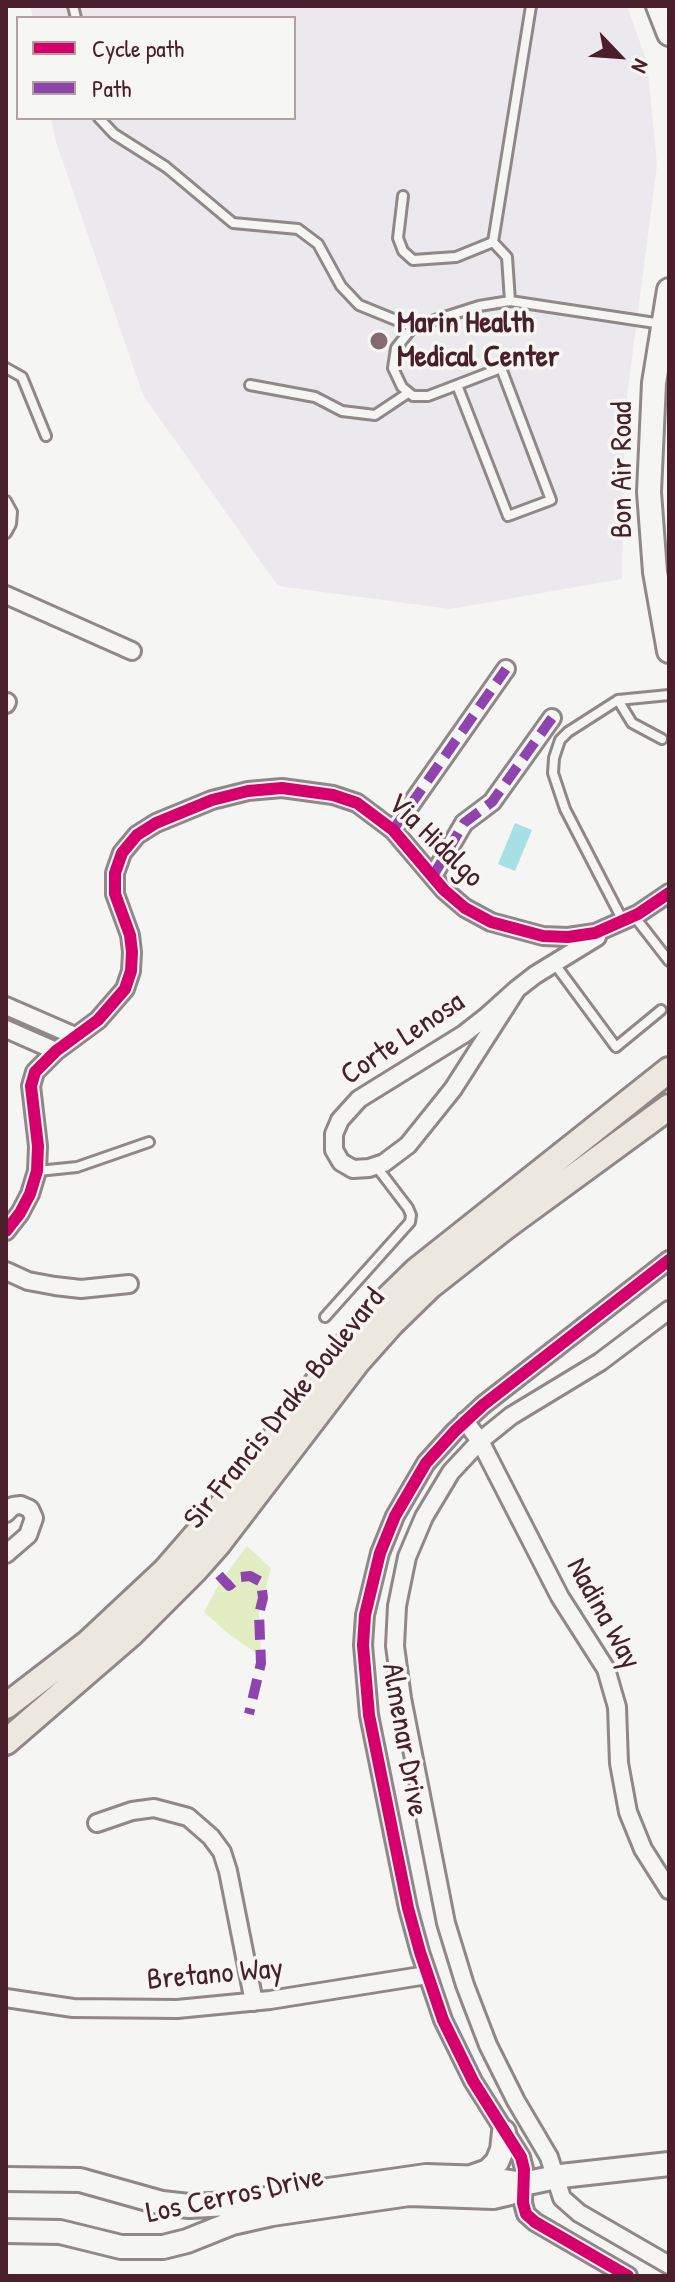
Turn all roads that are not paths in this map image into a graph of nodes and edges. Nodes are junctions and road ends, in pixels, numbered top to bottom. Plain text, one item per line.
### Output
1 (531, 6) edge
2 (658, 6) edge
3 (669, 34) edge
4 (101, 120) edge
5 (403, 196) dead end
6 (493, 242) junction
7 (669, 290) edge
8 (510, 301) junction
9 (666, 325) edge
10 (413, 327) junction
11 (6, 368) edge
12 (250, 385) dead end
13 (457, 385) junction
14 (408, 393) junction
15 (46, 436) dead end
16 (6, 501) edge
17 (6, 533) edge
18 (662, 571) edge
19 (6, 595) edge
20 (132, 651) dead end
21 (669, 651) edge
22 (506, 669) dead end
23 (669, 695) edge
24 (618, 700) junction
25 (552, 718) dead end
26 (662, 739) dead end
27 (393, 830) junction
28 (433, 876) junction
29 (669, 893) edge
30 (624, 921) junction
31 (669, 961) edge
32 (553, 962) junction
33 (517, 989) junction
34 (6, 1006) edge
35 (661, 1010) dead end
36 (6, 1029) edge
37 (75, 1036) junction
38 (56, 1051) junction
39 (669, 1070) edge
40 (669, 1107) edge
41 (149, 1142) dead end
42 (376, 1166) junction
43 (37, 1171) junction
44 (6, 1231) edge
45 (669, 1260) edge
46 (6, 1271) edge
47 (129, 1284) dead end
48 (669, 1310) edge
49 (325, 1317) dead end
50 (465, 1421) junction
51 (480, 1441) junction
52 (6, 1513) edge
53 (6, 1554) edge
54 (6, 1706) edge
55 (6, 1742) edge
56 (97, 1823) dead end
57 (669, 1890) edge
58 (427, 1975) junction
59 (6, 1998) edge
60 (254, 2002) junction
61 (504, 2132) junction
62 (669, 2164) edge
63 (467, 2177) junction
64 (555, 2177) junction
65 (6, 2179) edge
66 (523, 2184) junction
67 (6, 2231) edge
68 (669, 2265) edge
69 (628, 2276) edge

1 - 6 lane
2 - 3 street
4 - 10 lane
5 - 6 lane
6 - 8 lane
7 - 9 street, Bon Air Road
8 - 9 lane
8 - 10 lane
9 - 18 street, Bon Air Road
10 - 14 lane
11 - 15 lane
12 - 14 lane
13 - 13 lane
13 - 14 lane
16 - 17 lane
18 - 21 street, Bon Air Road
19 - 20 street
22 - 27 street
23 - 24 lane
24 - 26 lane
24 - 30 lane
25 - 28 street
27 - 28 street, Via Hidalgo
27 - 37 street, Via Hidalgo
28 - 30 street, Via Hidalgo
29 - 30 street, Via Hidalgo
30 - 31 lane
30 - 32 street, Corte Lenosa
32 - 33 street, Corte Lenosa
32 - 35 lane
33 - 42 street, Corte Lenosa
33 - 42 street, Corte Lenosa
34 - 37 street
36 - 38 street
37 - 38 street, Via Hidalgo
38 - 43 street, Via Hidalgo
39 - 54 main road, Sir Francis Drake Boulevard
40 - 55 main road, Sir Francis Drake Boulevard
41 - 43 lane
42 - 49 lane
43 - 44 street, Via Hidalgo
45 - 50 street, Almenar Drive
46 - 47 street
48 - 51 street, Almenar Drive
50 - 51 street, Nadina Way
50 - 58 street, Almenar Drive
51 - 57 street, Nadina Way
51 - 64 street, Almenar Drive
52 - 53 street
56 - 60 street
58 - 60 street, Bretano Way
58 - 61 street, Almenar Drive
59 - 60 street, Bretano Way
61 - 63 street
61 - 66 street, Almenar Drive
62 - 64 street, Los Cerros Drive
63 - 65 street, Los Cerros Drive
63 - 66 street, Los Cerros Drive
64 - 66 street, Los Cerros Drive
64 - 68 street, Almenar Drive
66 - 67 street, Los Cerros Drive
66 - 69 street, Almenar Drive

